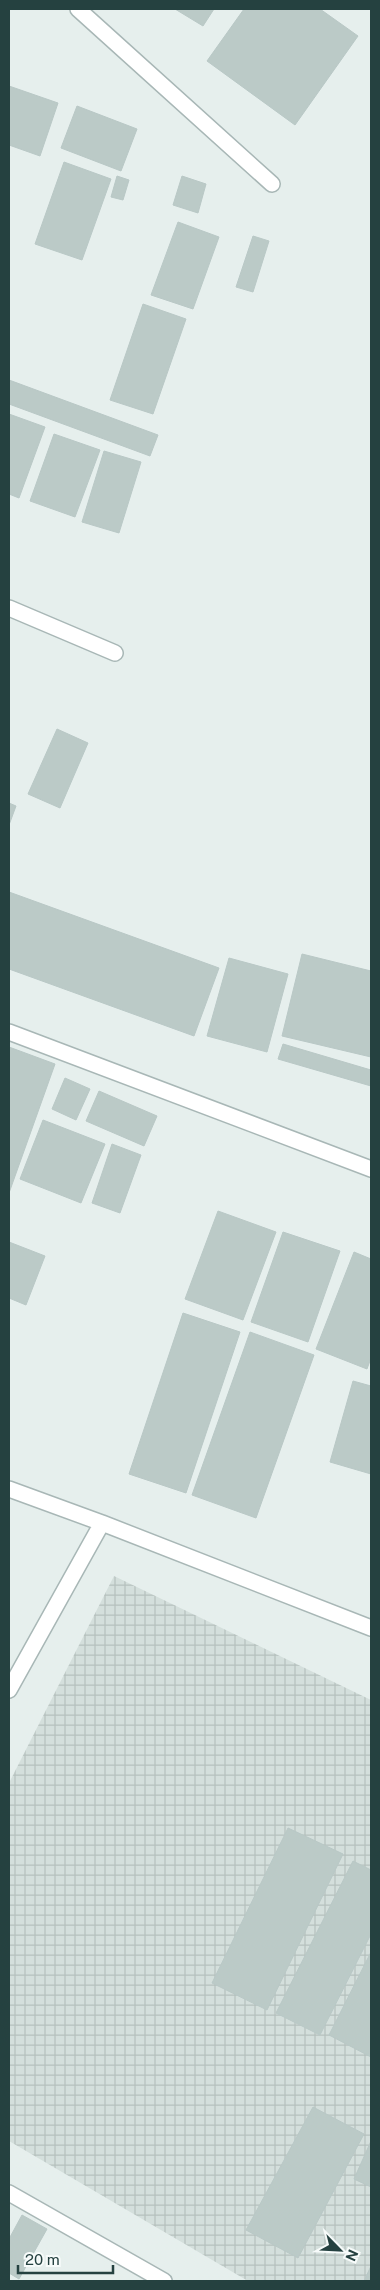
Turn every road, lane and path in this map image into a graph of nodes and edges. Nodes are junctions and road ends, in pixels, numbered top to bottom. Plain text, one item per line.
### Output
1 (78, 9) edge
2 (272, 184) dead end
3 (9, 608) edge
4 (115, 653) dead end
5 (9, 1032) edge
6 (371, 1170) edge
7 (9, 1489) edge
8 (102, 1522) junction
9 (371, 1628) edge
10 (9, 1690) edge
11 (9, 2192) edge
12 (164, 2281) edge

1 - 2 street
3 - 4 street
5 - 6 street
7 - 8 street
8 - 9 street
8 - 10 street
11 - 12 street

